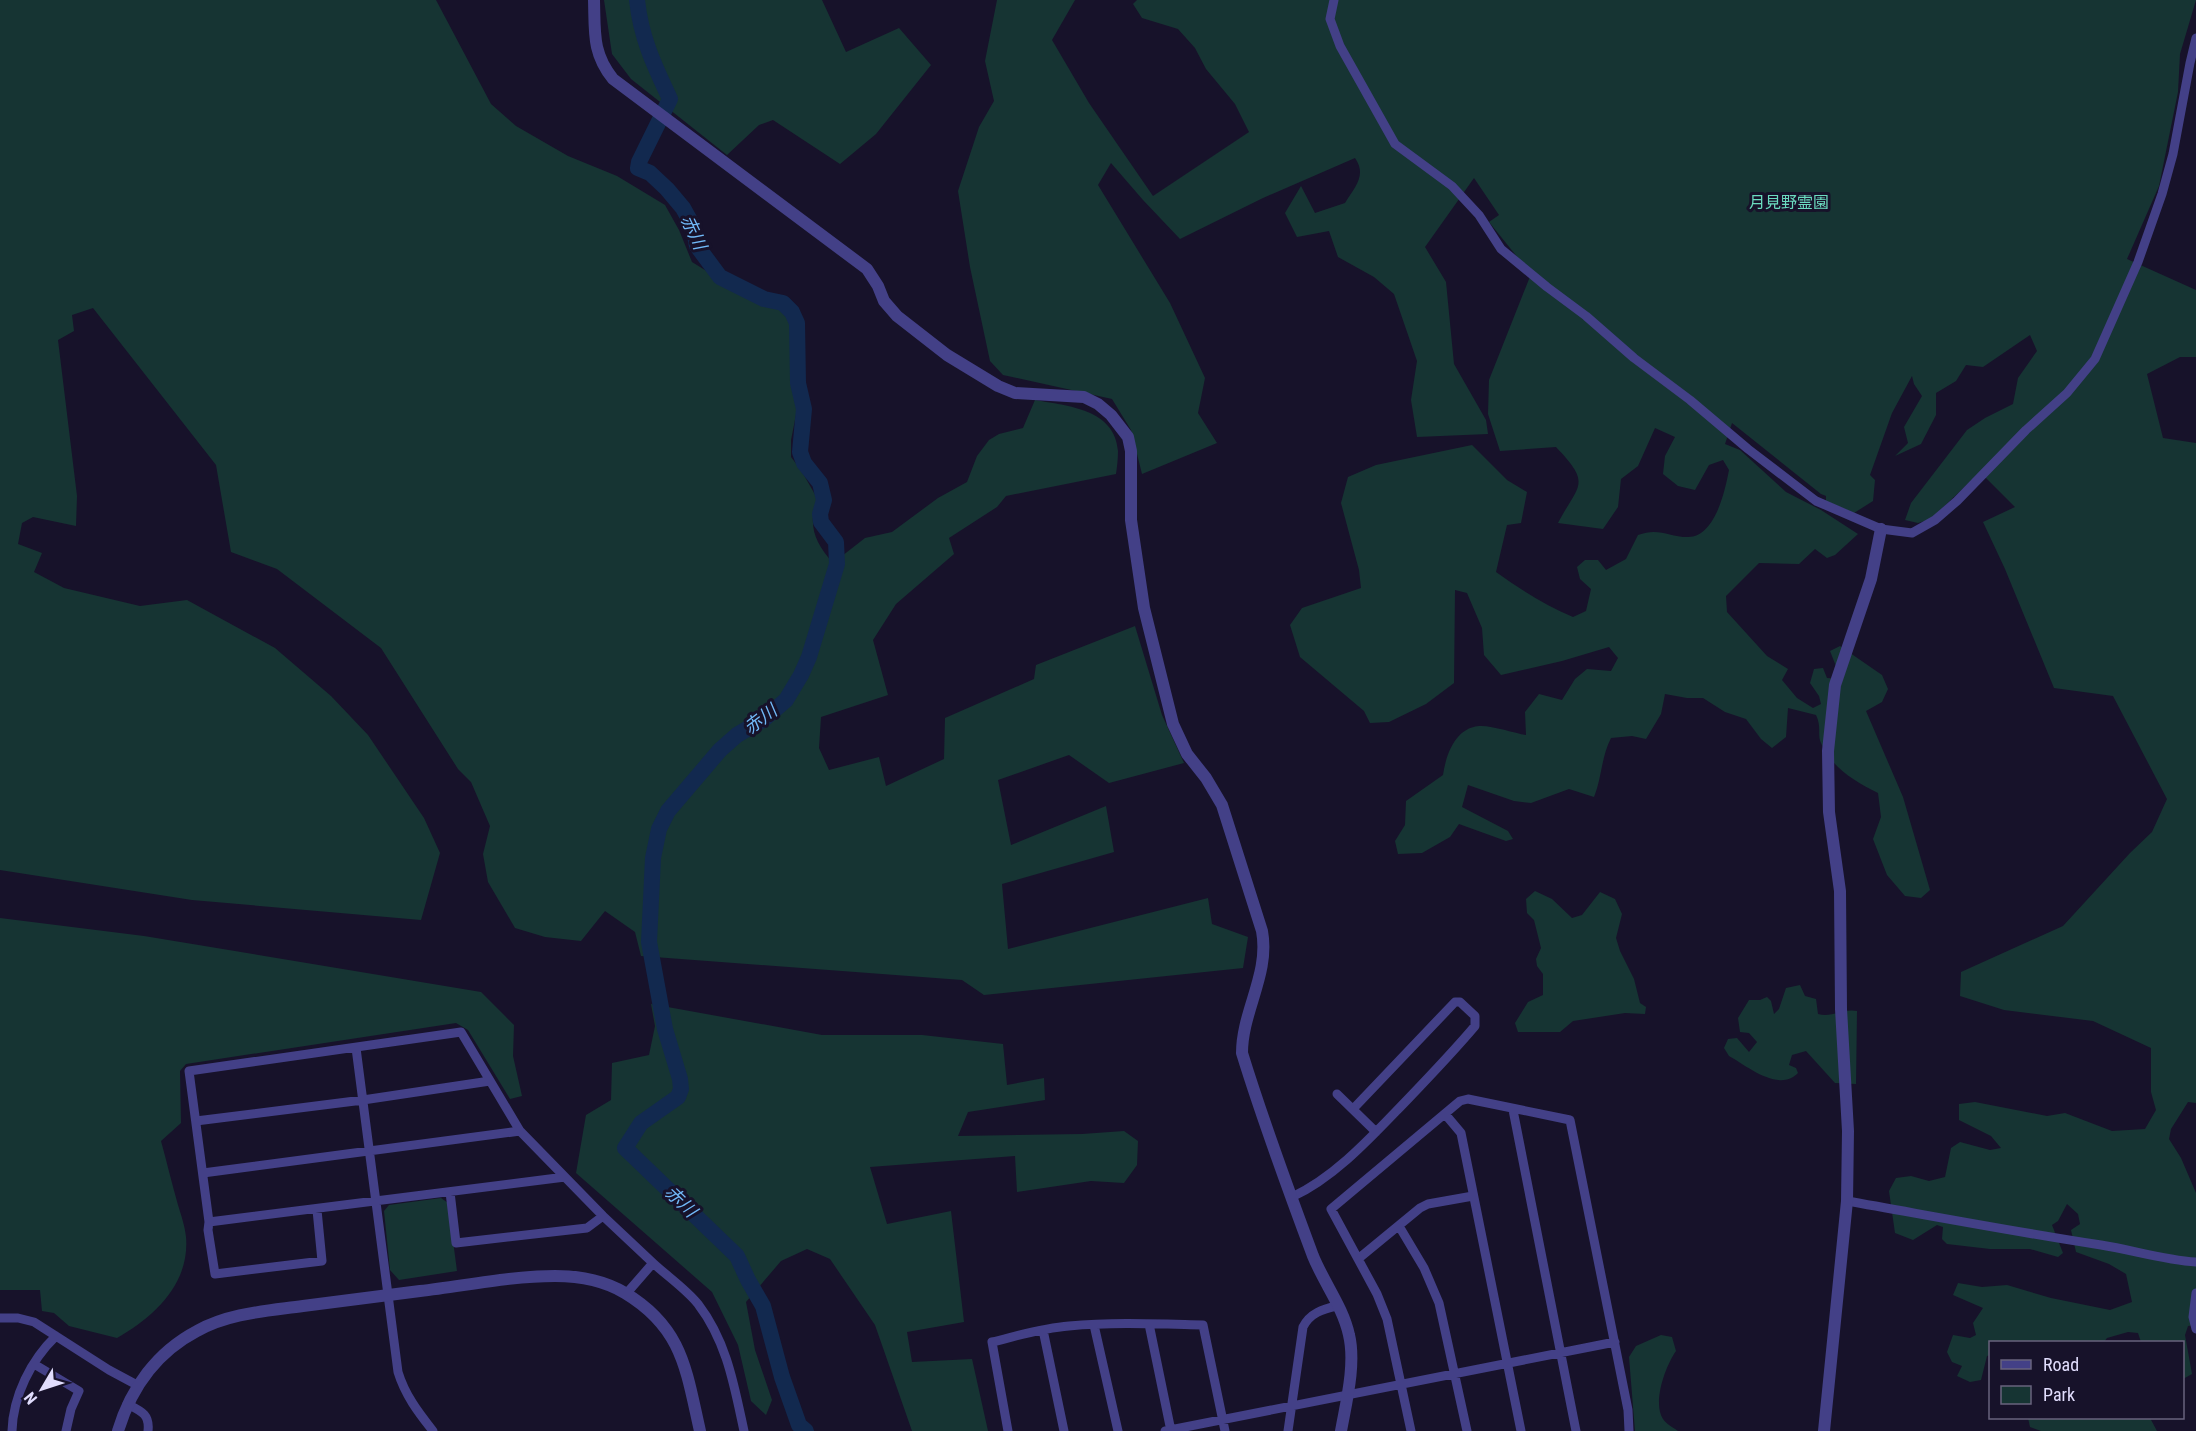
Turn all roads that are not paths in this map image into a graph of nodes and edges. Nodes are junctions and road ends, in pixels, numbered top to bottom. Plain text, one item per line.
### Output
1 (594, 0) edge
2 (1334, 0) edge
3 (2196, 38) edge
4 (1881, 529) junction
5 (356, 1048) junction
6 (490, 1081) junction
7 (1337, 1094) dead end
8 (363, 1100) junction
9 (1353, 1109) junction
10 (1513, 1110) junction
11 (1445, 1114) junction
12 (196, 1121) junction
13 (520, 1131) junction
14 (1376, 1132) junction
15 (369, 1150) junction
16 (203, 1173) junction
17 (565, 1177) junction
18 (450, 1192) junction
19 (1473, 1196) junction
20 (1292, 1197) junction
21 (1848, 1201) junction
22 (375, 1202) junction
23 (317, 1210) junction
24 (603, 1216) junction
25 (210, 1222) junction
26 (1399, 1226) junction
27 (1358, 1259) junction
28 (2196, 1262) edge
29 (653, 1263) junction
30 (2196, 1293) edge
31 (626, 1294) junction
32 (387, 1295) junction
33 (1337, 1306) junction
34 (0, 1318) edge
35 (1149, 1324) junction
36 (1094, 1325) junction
37 (2196, 1329) edge
38 (1042, 1330) junction
39 (56, 1336) junction
40 (1615, 1342) junction
41 (1562, 1352) junction
42 (1507, 1363) junction
43 (34, 1364) junction
44 (1454, 1373) junction
45 (1401, 1384) junction
46 (137, 1385) junction
47 (1348, 1395) junction
48 (127, 1404) junction
49 (1292, 1407) junction
50 (1223, 1420) junction
51 (12, 1431) edge
52 (66, 1431) edge
53 (118, 1431) edge
54 (148, 1431) edge
55 (433, 1431) edge
56 (700, 1431) edge
57 (744, 1431) edge
58 (1008, 1431) edge
59 (1064, 1431) edge
60 (1118, 1431) edge
61 (1169, 1431) edge
62 (1225, 1431) edge
63 (1288, 1431) edge
64 (1341, 1431) edge
65 (1411, 1431) edge
66 (1467, 1431) edge
67 (1521, 1431) edge
68 (1576, 1431) edge
69 (1629, 1431) edge
70 (1824, 1431) edge

1 - 20 street
2 - 4 street
3 - 4 street
4 - 21 street
5 - 6 street
5 - 8 street
5 - 12 street
6 - 8 street
6 - 13 street
7 - 9 street
8 - 12 street
8 - 15 street
9 - 14 street
9 - 14 street
10 - 11 street
10 - 40 street
10 - 41 street
11 - 19 street
11 - 27 street
12 - 16 street
13 - 15 street
13 - 17 street
14 - 20 street
15 - 16 street
15 - 22 street
16 - 25 street
17 - 18 street
17 - 24 street
18 - 22 street
18 - 24 street
19 - 26 street
19 - 42 street
20 - 33 street
21 - 28 street
21 - 70 street
22 - 23 street
22 - 32 street
23 - 25 street
23 - 25 street
24 - 29 street
26 - 27 street
26 - 44 street
27 - 45 street
29 - 31 street
29 - 57 street
30 - 37 street
31 - 32 street
31 - 56 street
32 - 46 street
32 - 55 street
33 - 47 street
33 - 49 street
34 - 39 street
35 - 36 street
35 - 50 street
35 - 61 street
36 - 38 street
36 - 60 street
38 - 58 street
38 - 59 street
39 - 43 street
39 - 46 street
40 - 41 street
40 - 69 street
41 - 42 street
41 - 68 street
42 - 44 street
42 - 67 street
43 - 51 street
43 - 52 street
44 - 45 street
44 - 66 street
45 - 47 street
45 - 65 street
46 - 48 street
47 - 49 street
47 - 64 street
48 - 53 street
48 - 54 street
49 - 50 street
49 - 63 street
50 - 61 street
50 - 62 street

